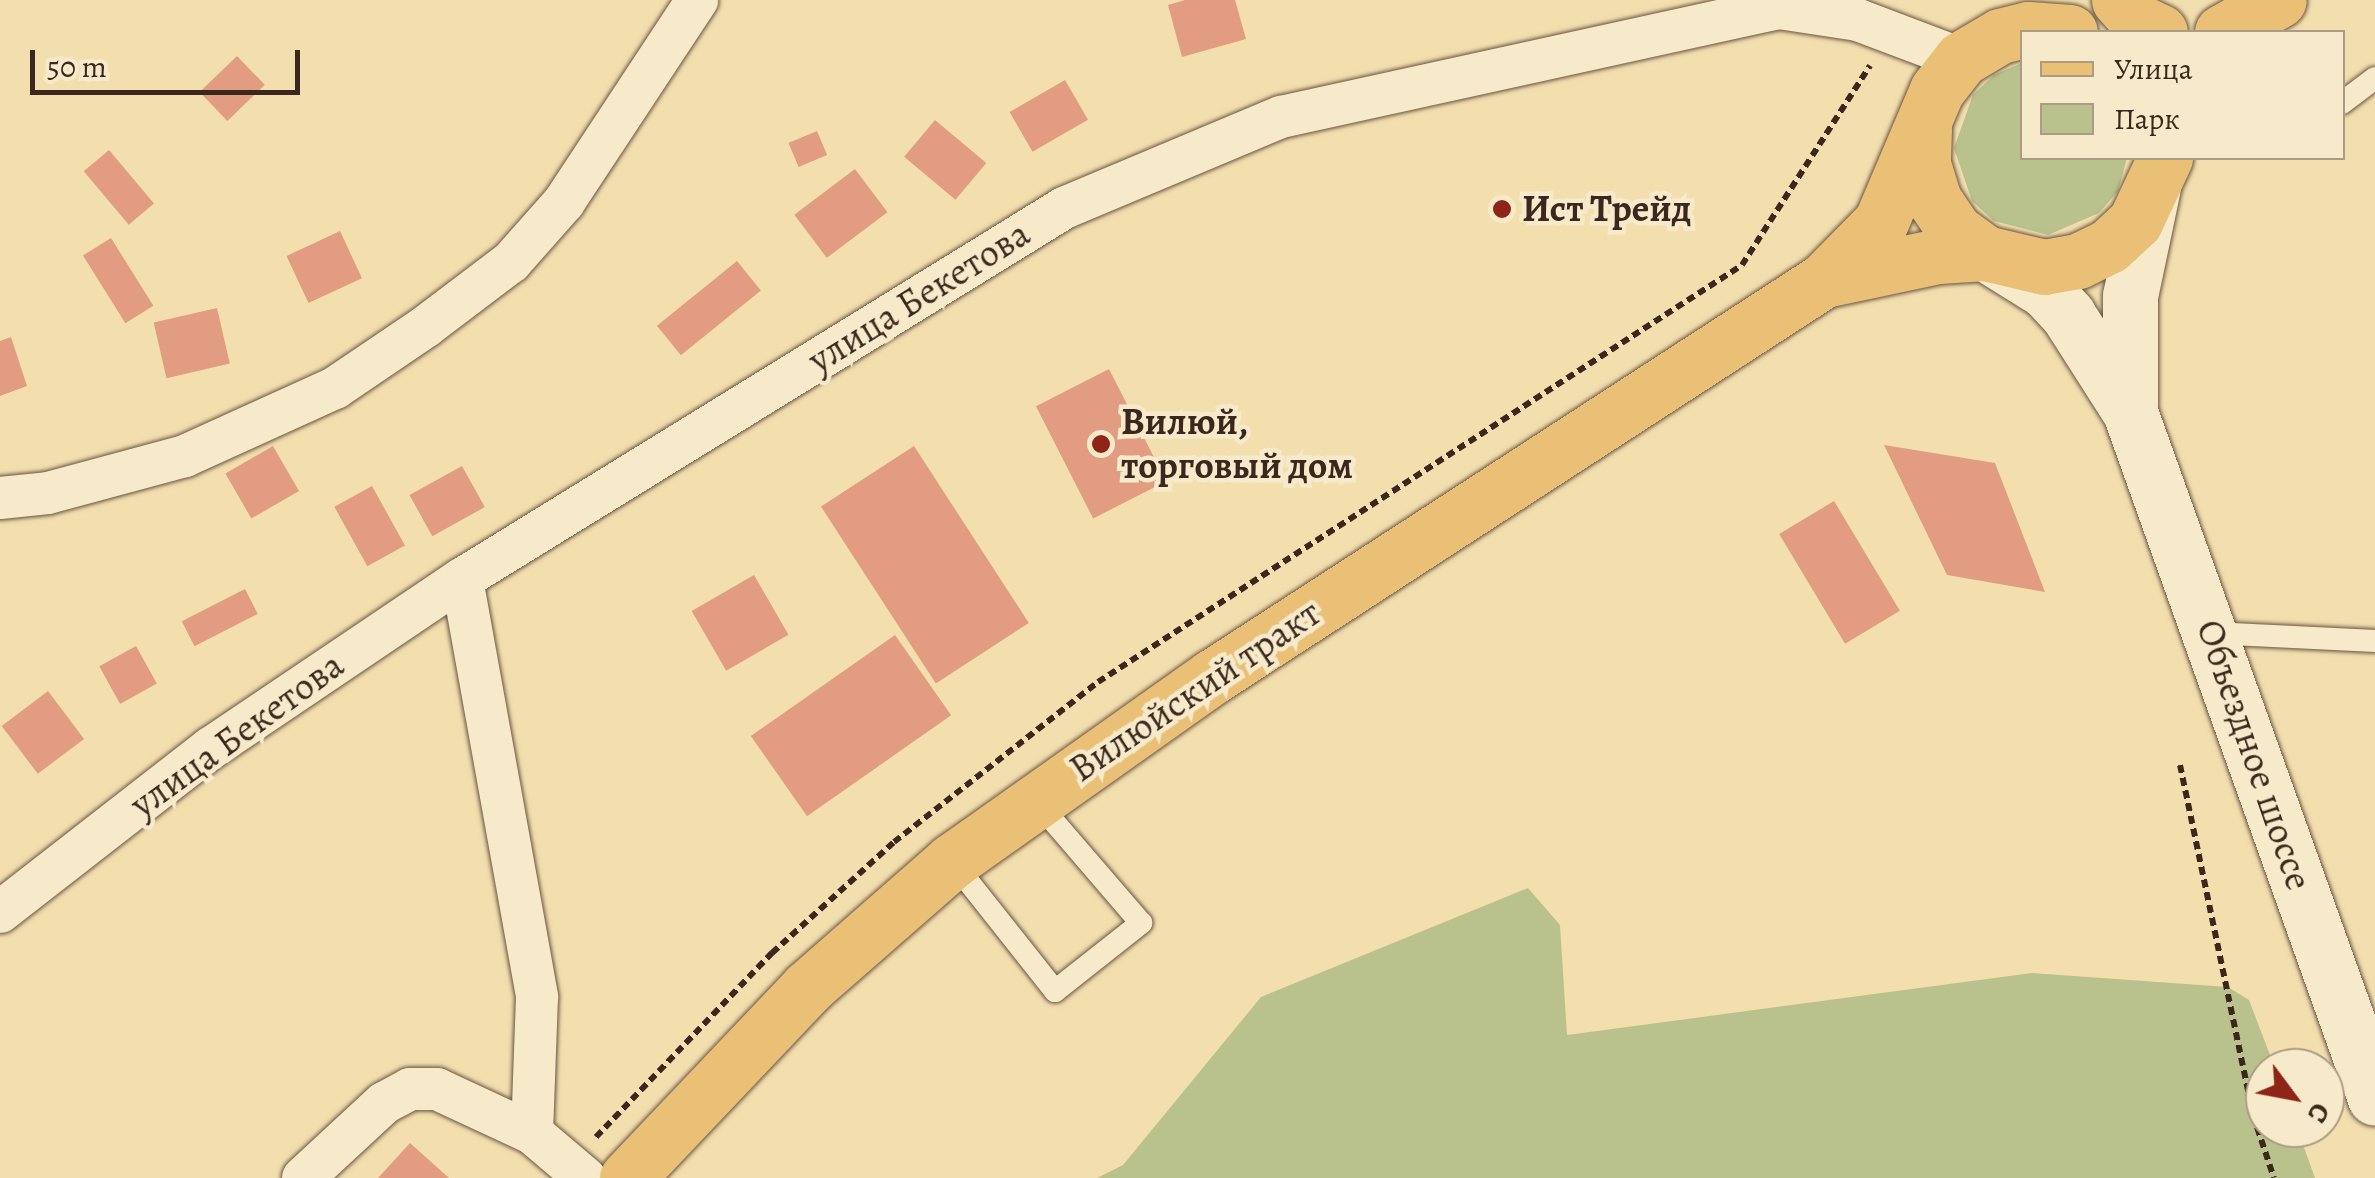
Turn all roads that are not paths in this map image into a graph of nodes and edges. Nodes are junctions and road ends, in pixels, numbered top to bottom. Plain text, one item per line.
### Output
1 (697, 0) edge
2 (2041, 0) edge
3 (2101, 0) edge
4 (2120, 0) edge
5 (2266, 12) edge
6 (2106, 30) edge
7 (2156, 30) edge
8 (2226, 30) edge
9 (2020, 32) edge
10 (1981, 48) junction
11 (2375, 78) edge
12 (2345, 101) edge
13 (1924, 126) junction
14 (2160, 166) edge
15 (1985, 253) junction
16 (1824, 280) junction
17 (2130, 412) junction
18 (0, 498) edge
19 (462, 578) junction
20 (2212, 634) junction
21 (2375, 642) edge
22 (1034, 799) junction
23 (952, 861) junction
24 (0, 912) edge
25 (2375, 1098) edge
26 (532, 1133) junction
27 (303, 1178) edge
28 (584, 1178) edge
29 (627, 1178) edge

1 - 18 street
2 - 10 main road
3 - 6 main road
4 - 7 main road
5 - 8 main road
9 - 10 main road
10 - 13 main road, Вилюйский тракт
10 - 19 street, улица Бекетова
11 - 12 lane
13 - 15 main road, Вилюйский тракт
13 - 16 main road, Вилюйский тракт
14 - 15 main road, Вилюйский тракт
14 - 17 main road
15 - 16 main road, Вилюйский тракт
15 - 17 main road
16 - 22 main road, Вилюйский тракт
17 - 20 main road, Объездное шоссе
19 - 24 street, улица Бекетова
19 - 26 street
20 - 21 lane
20 - 25 main road, Объездное шоссе
22 - 23 main road, Вилюйский тракт
22 - 23 lane
23 - 29 main road, Вилюйский тракт
26 - 27 street
26 - 28 street

